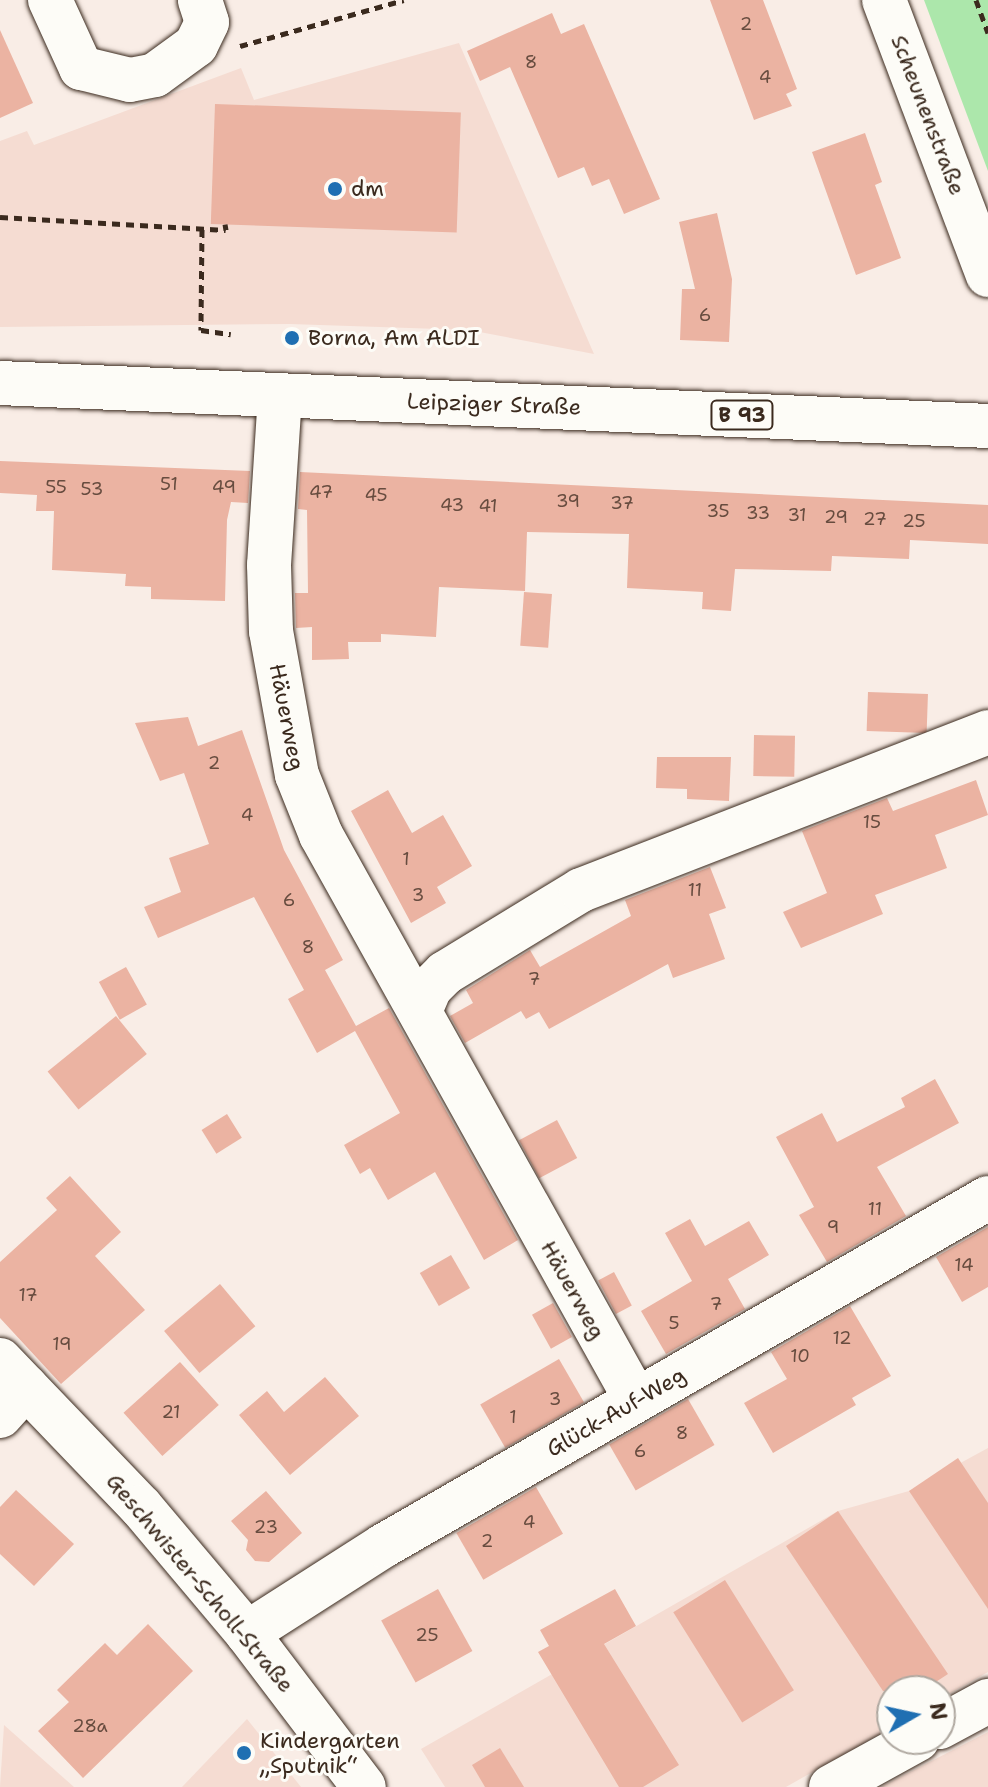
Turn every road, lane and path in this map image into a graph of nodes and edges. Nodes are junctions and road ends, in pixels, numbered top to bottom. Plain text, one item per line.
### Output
1 (50, 0) edge
2 (404, 0) edge
3 (884, 0) edge
4 (976, 0) edge
5 (204, 11) edge
6 (988, 33) edge
7 (0, 217) edge
8 (225, 224) dead end
9 (202, 229) junction
10 (988, 275) edge
11 (231, 334) dead end
12 (0, 383) edge
13 (280, 395) junction
14 (988, 426) edge
15 (988, 732) edge
16 (421, 1009) junction
17 (988, 1198) edge
18 (9, 1388) edge
19 (636, 1400) junction
20 (247, 1633) junction
21 (988, 1701) edge
22 (956, 1718) edge
23 (889, 1755) edge
24 (364, 1787) edge
25 (831, 1787) edge

1 - 5 street
2 - 5 path
3 - 10 street, Scheunenstraße
4 - 6 path
7 - 9 path
8 - 9 path
9 - 11 path
12 - 13 street, Leipziger Straße / B 93
13 - 14 street, Leipziger Straße / B 93
13 - 16 street, Häuerweg
15 - 16 street
16 - 19 street, Häuerweg
17 - 19 street, Glück-Auf-Weg
18 - 20 street, Geschwister-Scholl-Straße
19 - 20 street, Glück-Auf-Weg
20 - 24 street, Geschwister-Scholl-Straße
21 - 22 street
23 - 25 street

